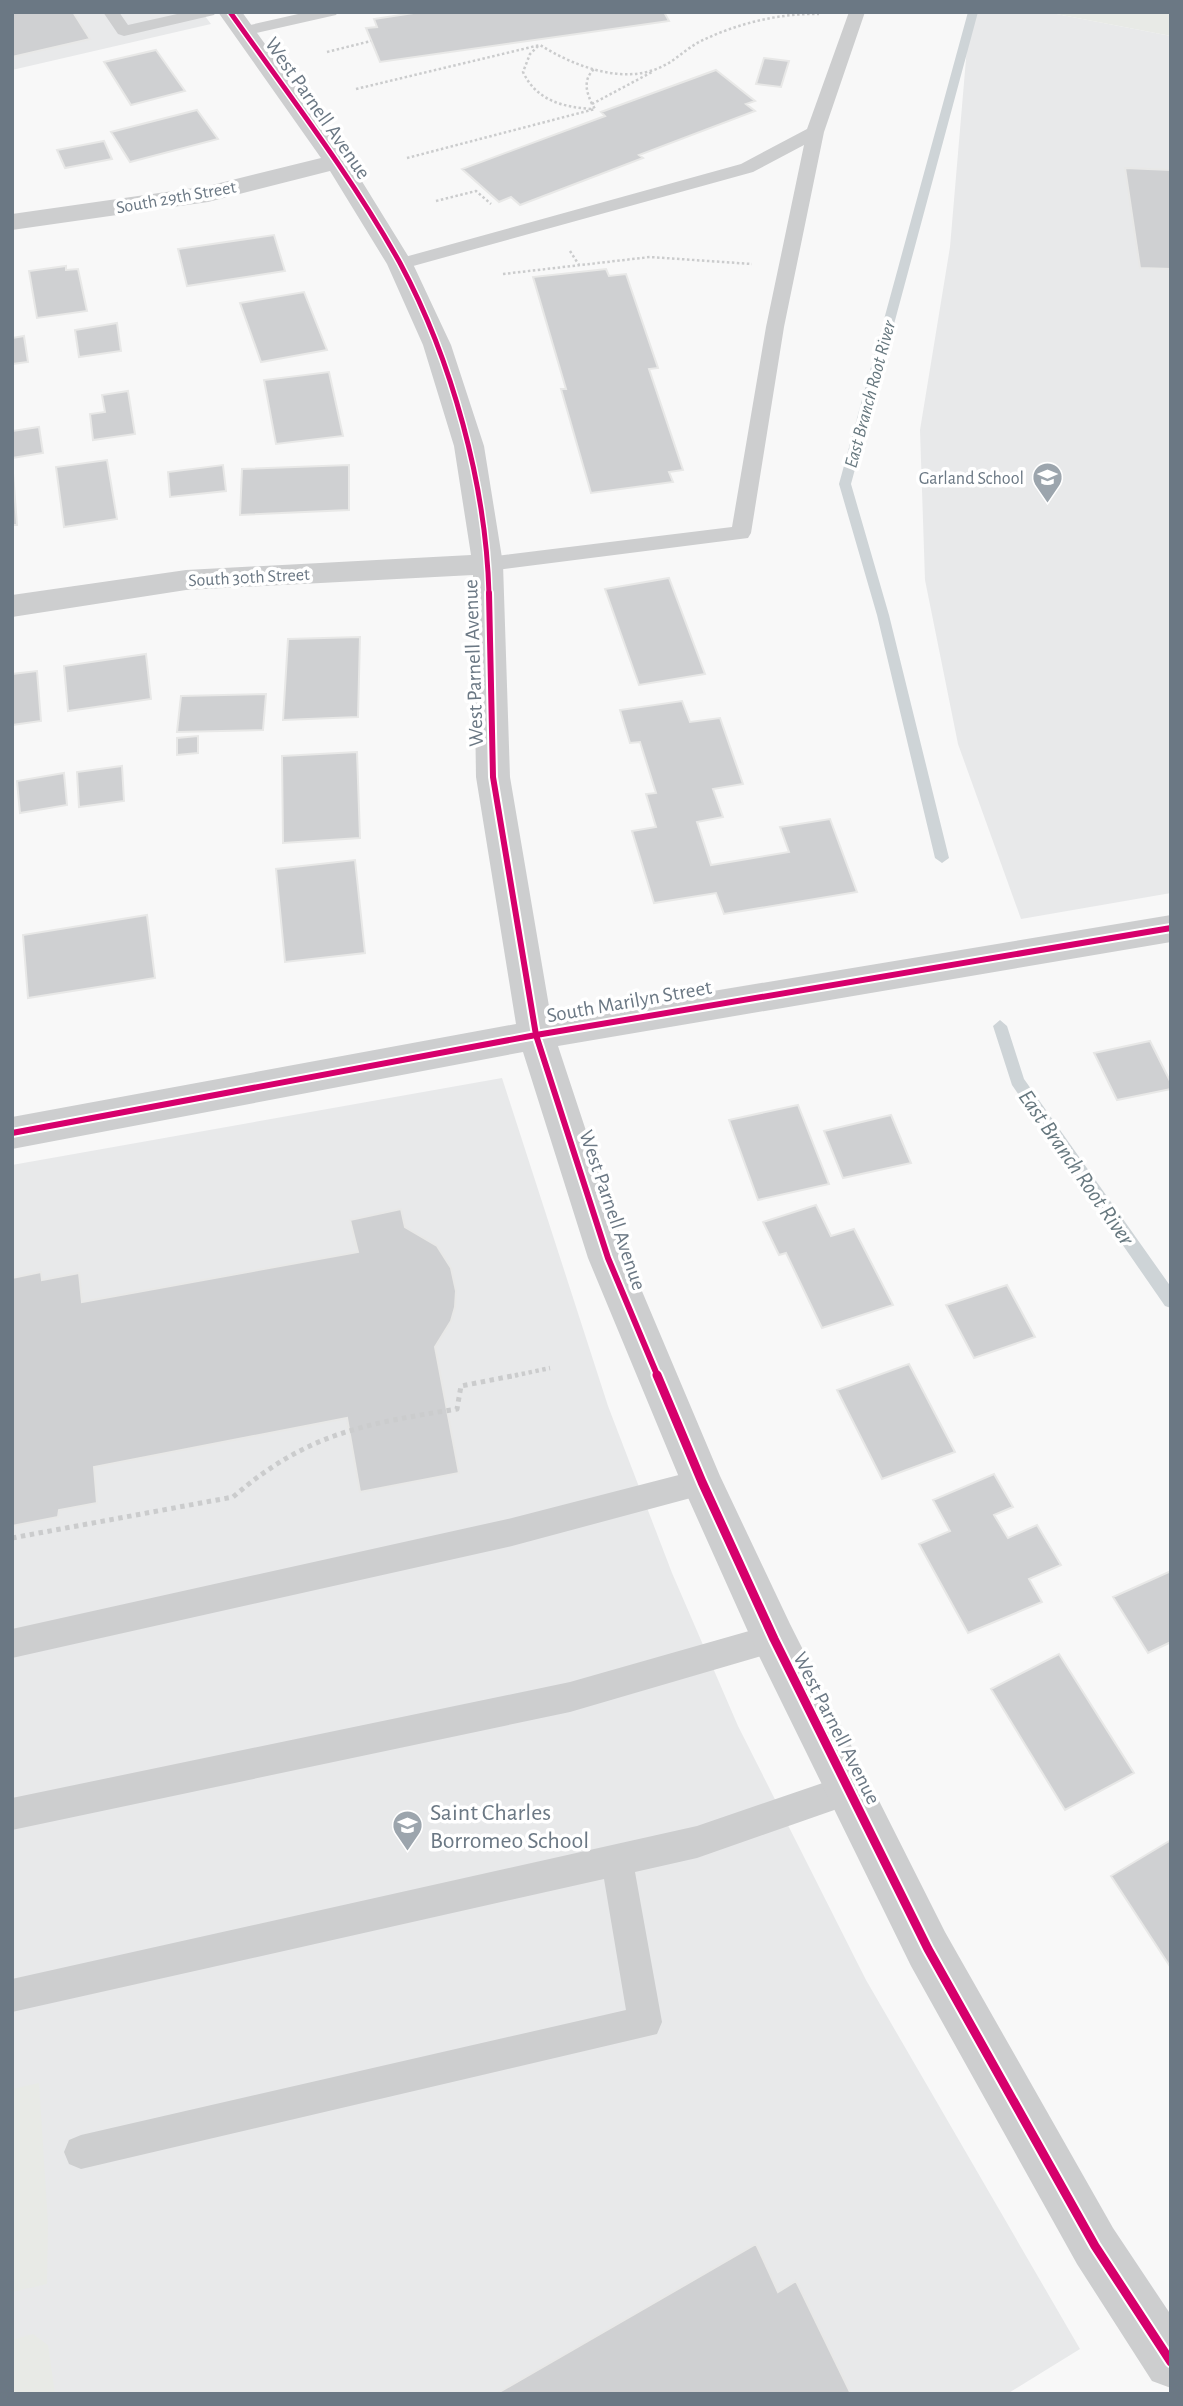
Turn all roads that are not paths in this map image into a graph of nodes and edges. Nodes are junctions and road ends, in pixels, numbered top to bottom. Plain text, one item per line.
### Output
1 (111, 12) edge
2 (208, 12) edge
3 (330, 12) edge
4 (856, 15) edge
5 (237, 22) edge
6 (815, 132) junction
7 (338, 162) junction
8 (12, 222) edge
9 (400, 264) junction
10 (488, 564) junction
11 (12, 606) edge
12 (1171, 928) edge
13 (536, 1035) junction
14 (12, 1133) edge
15 (702, 1482) junction
16 (774, 1639) junction
17 (12, 1644) edge
18 (849, 1790) junction
19 (12, 1814) edge
20 (617, 1859) junction
21 (12, 1996) edge
22 (81, 2152) dead end
23 (1171, 2362) edge

1 - 2 lane
3 - 5 lane
4 - 6 lane
5 - 7 street, West Parnell Avenue
6 - 9 lane
6 - 10 lane
7 - 8 street, South 29th Street
7 - 9 street, West Parnell Avenue
9 - 10 street, West Parnell Avenue
10 - 11 street, South 30th Street
10 - 13 street, West Parnell Avenue
12 - 13 street, South Marilyn Street
13 - 14 street, South Marilyn Street
13 - 15 street, West Parnell Avenue
15 - 16 street, West Parnell Avenue
15 - 17 lane
16 - 18 street, West Parnell Avenue
16 - 19 lane
18 - 20 lane
18 - 23 street, West Parnell Avenue
20 - 21 lane
20 - 22 lane

